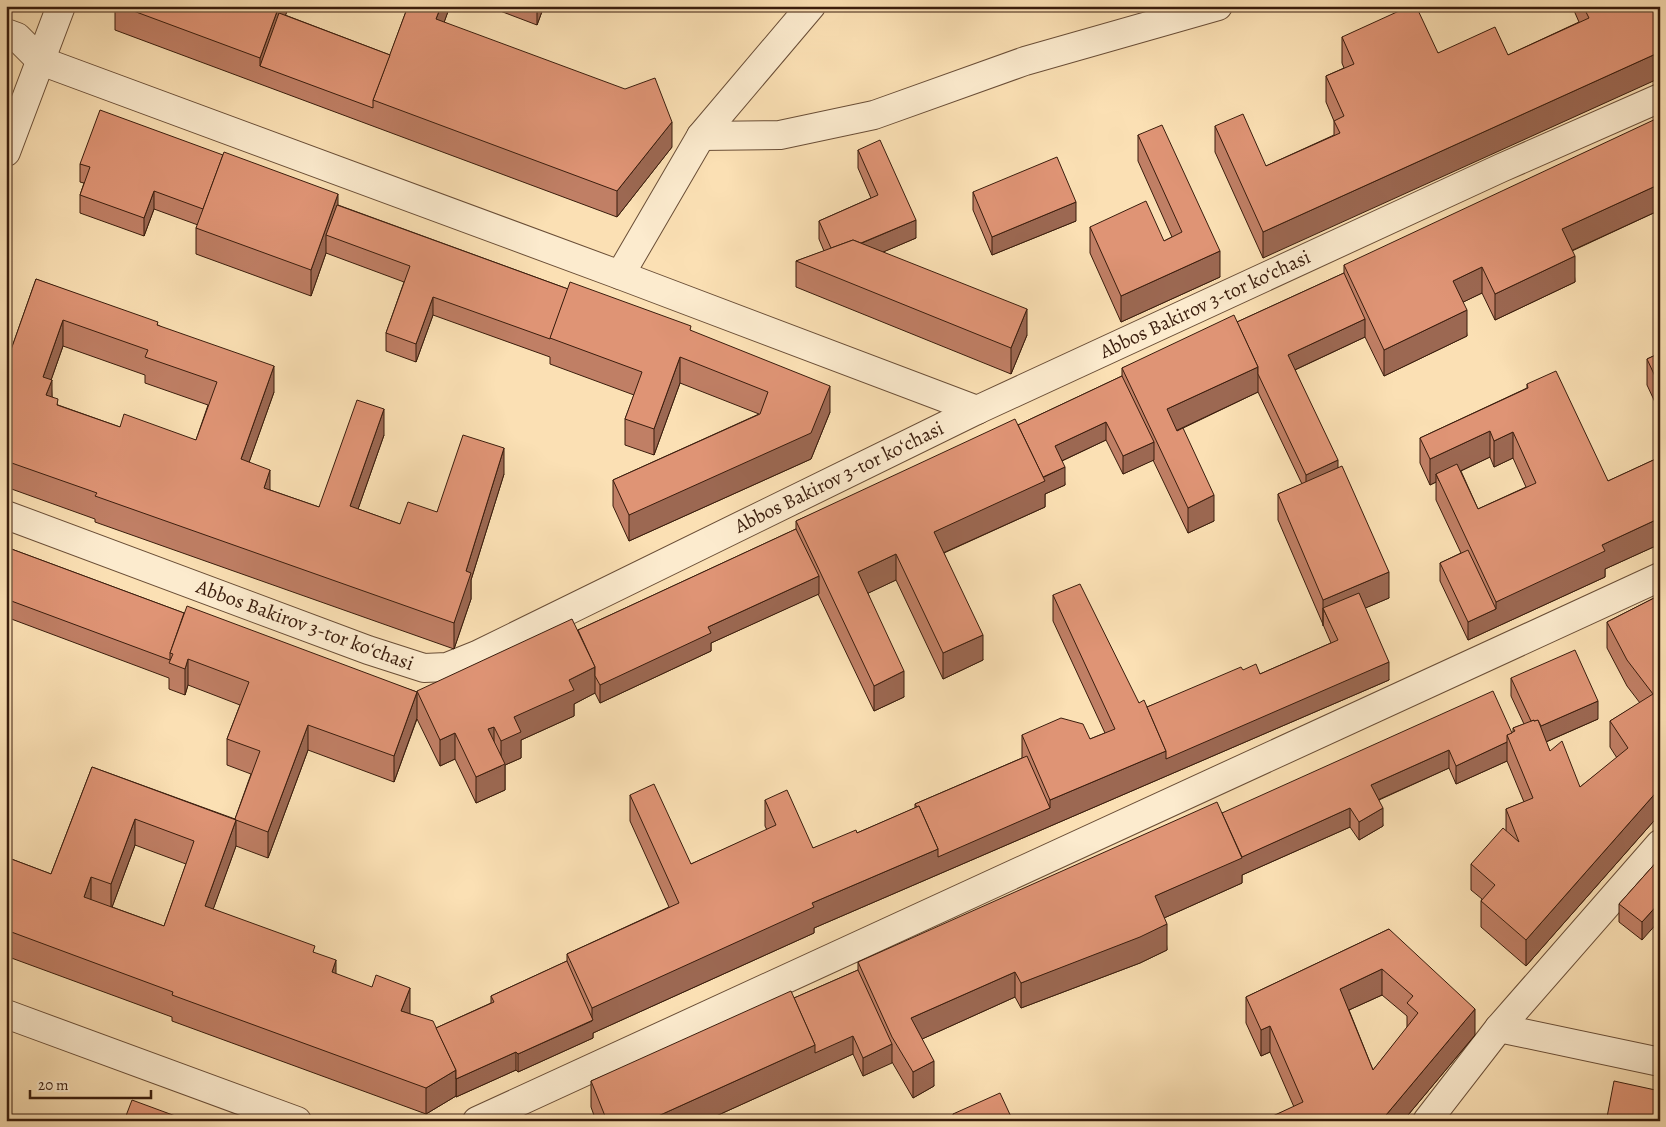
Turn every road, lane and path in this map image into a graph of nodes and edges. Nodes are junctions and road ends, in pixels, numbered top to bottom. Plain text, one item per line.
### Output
1 (61, 6) edge
2 (811, 6) edge
3 (1218, 6) edge
4 (6, 33) edge
5 (41, 61) junction
6 (1660, 98) edge
7 (701, 136) junction
8 (6, 152) edge
9 (620, 275) junction
10 (977, 410) junction
11 (6, 515) edge
12 (1660, 577) edge
13 (1660, 844) edge
14 (6, 1014) edge
15 (1499, 1028) junction
16 (1660, 1062) edge
17 (297, 1121) edge
18 (477, 1121) edge
19 (1428, 1121) edge

1 - 5 street
2 - 7 street
3 - 7 street
4 - 5 street
5 - 8 street
5 - 9 street
6 - 10 street, Abbos Bakirov 3-tor koʻchasi
7 - 9 street
9 - 10 street
10 - 11 street, Abbos Bakirov 3-tor koʻchasi
12 - 18 street
13 - 15 street
14 - 17 street
15 - 16 street
15 - 19 street

